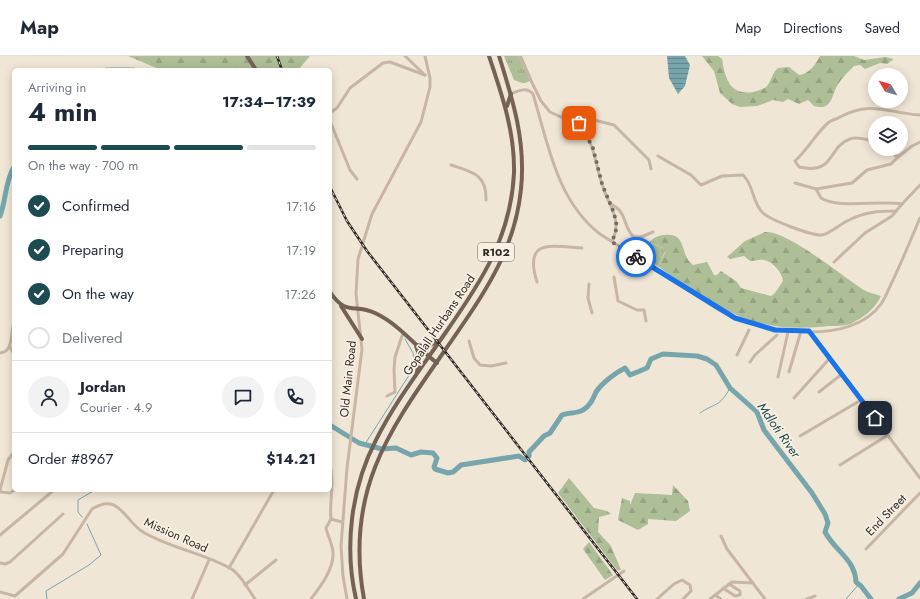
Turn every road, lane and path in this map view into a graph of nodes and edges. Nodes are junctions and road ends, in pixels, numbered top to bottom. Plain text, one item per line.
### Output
1 (247, 56) edge
2 (405, 56) edge
3 (425, 56) edge
4 (489, 56) edge
5 (499, 56) edge
6 (519, 56) edge
7 (255, 68) edge
8 (425, 75) junction
9 (430, 78) junction
10 (501, 91) junction
11 (511, 94) junction
12 (506, 108) junction
13 (332, 112) edge
14 (920, 115) edge
15 (571, 118) junction
16 (580, 118) junction
17 (579, 123) junction
18 (332, 125) edge
19 (868, 141) edge
20 (920, 142) edge
21 (658, 156) dead end
22 (898, 157) joint
23 (451, 165) dead end
24 (650, 170) dead end
25 (356, 179) dead end
26 (795, 183) dead end
27 (920, 185) edge
28 (816, 189) junction
29 (486, 200) dead end
30 (902, 204) junction
31 (612, 206) junction
32 (896, 211) junction
33 (920, 218) edge
34 (653, 232) dead end
35 (612, 242) junction
36 (582, 248) dead end
37 (834, 262) dead end
38 (614, 277) dead end
39 (537, 282) dead end
40 (589, 284) dead end
41 (332, 295) edge
42 (340, 305) junction
43 (357, 310) junction
44 (592, 313) dead end
45 (646, 321) dead end
46 (749, 330) dead end
47 (801, 331) junction
48 (809, 331) junction
49 (788, 332) dead end
50 (403, 333) junction
51 (12, 335) edge
52 (777, 335) dead end
53 (362, 339) junction
54 (441, 339) junction
55 (469, 341) dead end
56 (415, 344) junction
57 (10, 347) junction
58 (12, 350) edge
59 (0, 353) edge
60 (737, 355) dead end
61 (429, 357) junction
62 (830, 358) junction
63 (750, 362) dead end
64 (437, 363) junction
65 (506, 363) dead end
66 (789, 372) dead end
67 (842, 374) junction
68 (416, 376) junction
69 (778, 378) dead end
70 (819, 392) dead end
71 (387, 396) dead end
72 (794, 398) dead end
73 (861, 400) junction
74 (888, 435) junction
75 (800, 436) dead end
76 (12, 455) edge
77 (840, 465) dead end
78 (332, 478) edge
79 (920, 478) edge
80 (0, 491) edge
81 (12, 492) edge
82 (52, 492) edge
83 (273, 492) edge
84 (332, 492) edge
85 (332, 492) edge
86 (920, 493) edge
87 (63, 514) dead end
88 (331, 519) junction
89 (342, 522) junction
90 (0, 536) edge
91 (721, 536) dead end
92 (866, 549) dead end
93 (209, 560) junction
94 (276, 560) dead end
95 (0, 563) edge
96 (228, 568) junction
97 (624, 571) dead end
98 (753, 583) junction
99 (729, 584) junction
100 (245, 585) junction
101 (723, 588) junction
102 (0, 592) edge
103 (715, 595) junction
104 (815, 596) dead end
105 (14, 598) edge
106 (192, 599) edge
107 (255, 599) edge
108 (311, 599) edge
109 (347, 599) edge
110 (356, 599) edge
111 (364, 599) edge
112 (583, 599) edge
113 (656, 599) edge
114 (683, 599) edge
115 (710, 599) edge
116 (721, 599) edge
117 (766, 599) edge
118 (807, 599) edge

1 - 7 main road
2 - 8 street
3 - 9 street, Old Main Road
4 - 10 main road, Gopalall Hurbans Road / R102
5 - 11 main road, Gopalall Hurbans Road / R102
6 - 15 street
8 - 9 street
8 - 13 street
9 - 43 street, Old Main Road
10 - 11 main road
10 - 12 main road, Gopalall Hurbans Road / R102
11 - 12 main road
11 - 35 street
11 - 64 main road, Gopalall Hurbans Road / R102
12 - 54 main road, Gopalall Hurbans Road / R102
14 - 19 street
15 - 16 street
15 - 17 street
16 - 17 street
16 - 24 street
17 - 31 street
18 - 25 street
20 - 22 street
21 - 32 street
22 - 28 street
23 - 29 street
26 - 28 street
27 - 30 street
28 - 30 street
30 - 32 street
31 - 34 street
31 - 35 street
32 - 37 street
33 - 48 street
35 - 47 street
36 - 39 street
38 - 45 street
40 - 44 street
41 - 42 main road
42 - 43 main road
42 - 53 main road
43 - 50 main road
43 - 53 street, Old Main Road
46 - 60 street
47 - 48 street
47 - 66 street
48 - 62 street
49 - 69 street
50 - 56 main road
50 - 71 street
51 - 57 street
52 - 63 street
53 - 89 street, Old Main Road
54 - 56 main road
54 - 61 main road, Gopalall Hurbans Road / R102
55 - 65 street
56 - 61 main road
56 - 68 main road
57 - 58 street
57 - 59 street
61 - 64 main road
61 - 68 main road, Gopalall Hurbans Road / R102
62 - 67 street
62 - 72 street
64 - 111 main road, Gopalall Hurbans Road / R102
67 - 70 street
67 - 73 street
68 - 110 main road, Gopalall Hurbans Road / R102
73 - 74 street
73 - 75 street
74 - 77 street
74 - 79 street
76 - 80 street
78 - 84 street
80 - 81 street
82 - 90 street
83 - 96 street
85 - 88 street
86 - 92 street, End Street
87 - 95 street
88 - 89 street
88 - 108 street
89 - 109 street, Old Main Road
91 - 98 street
93 - 96 street, Mission Road
93 - 105 street, Mission Road
93 - 106 street
94 - 100 street
96 - 100 street
97 - 112 street
98 - 99 street
98 - 117 street
99 - 101 street
99 - 101 street
100 - 107 street
101 - 103 street
102 - 105 street, Mission Road
103 - 115 street
103 - 116 street
104 - 118 street
113 - 114 street

